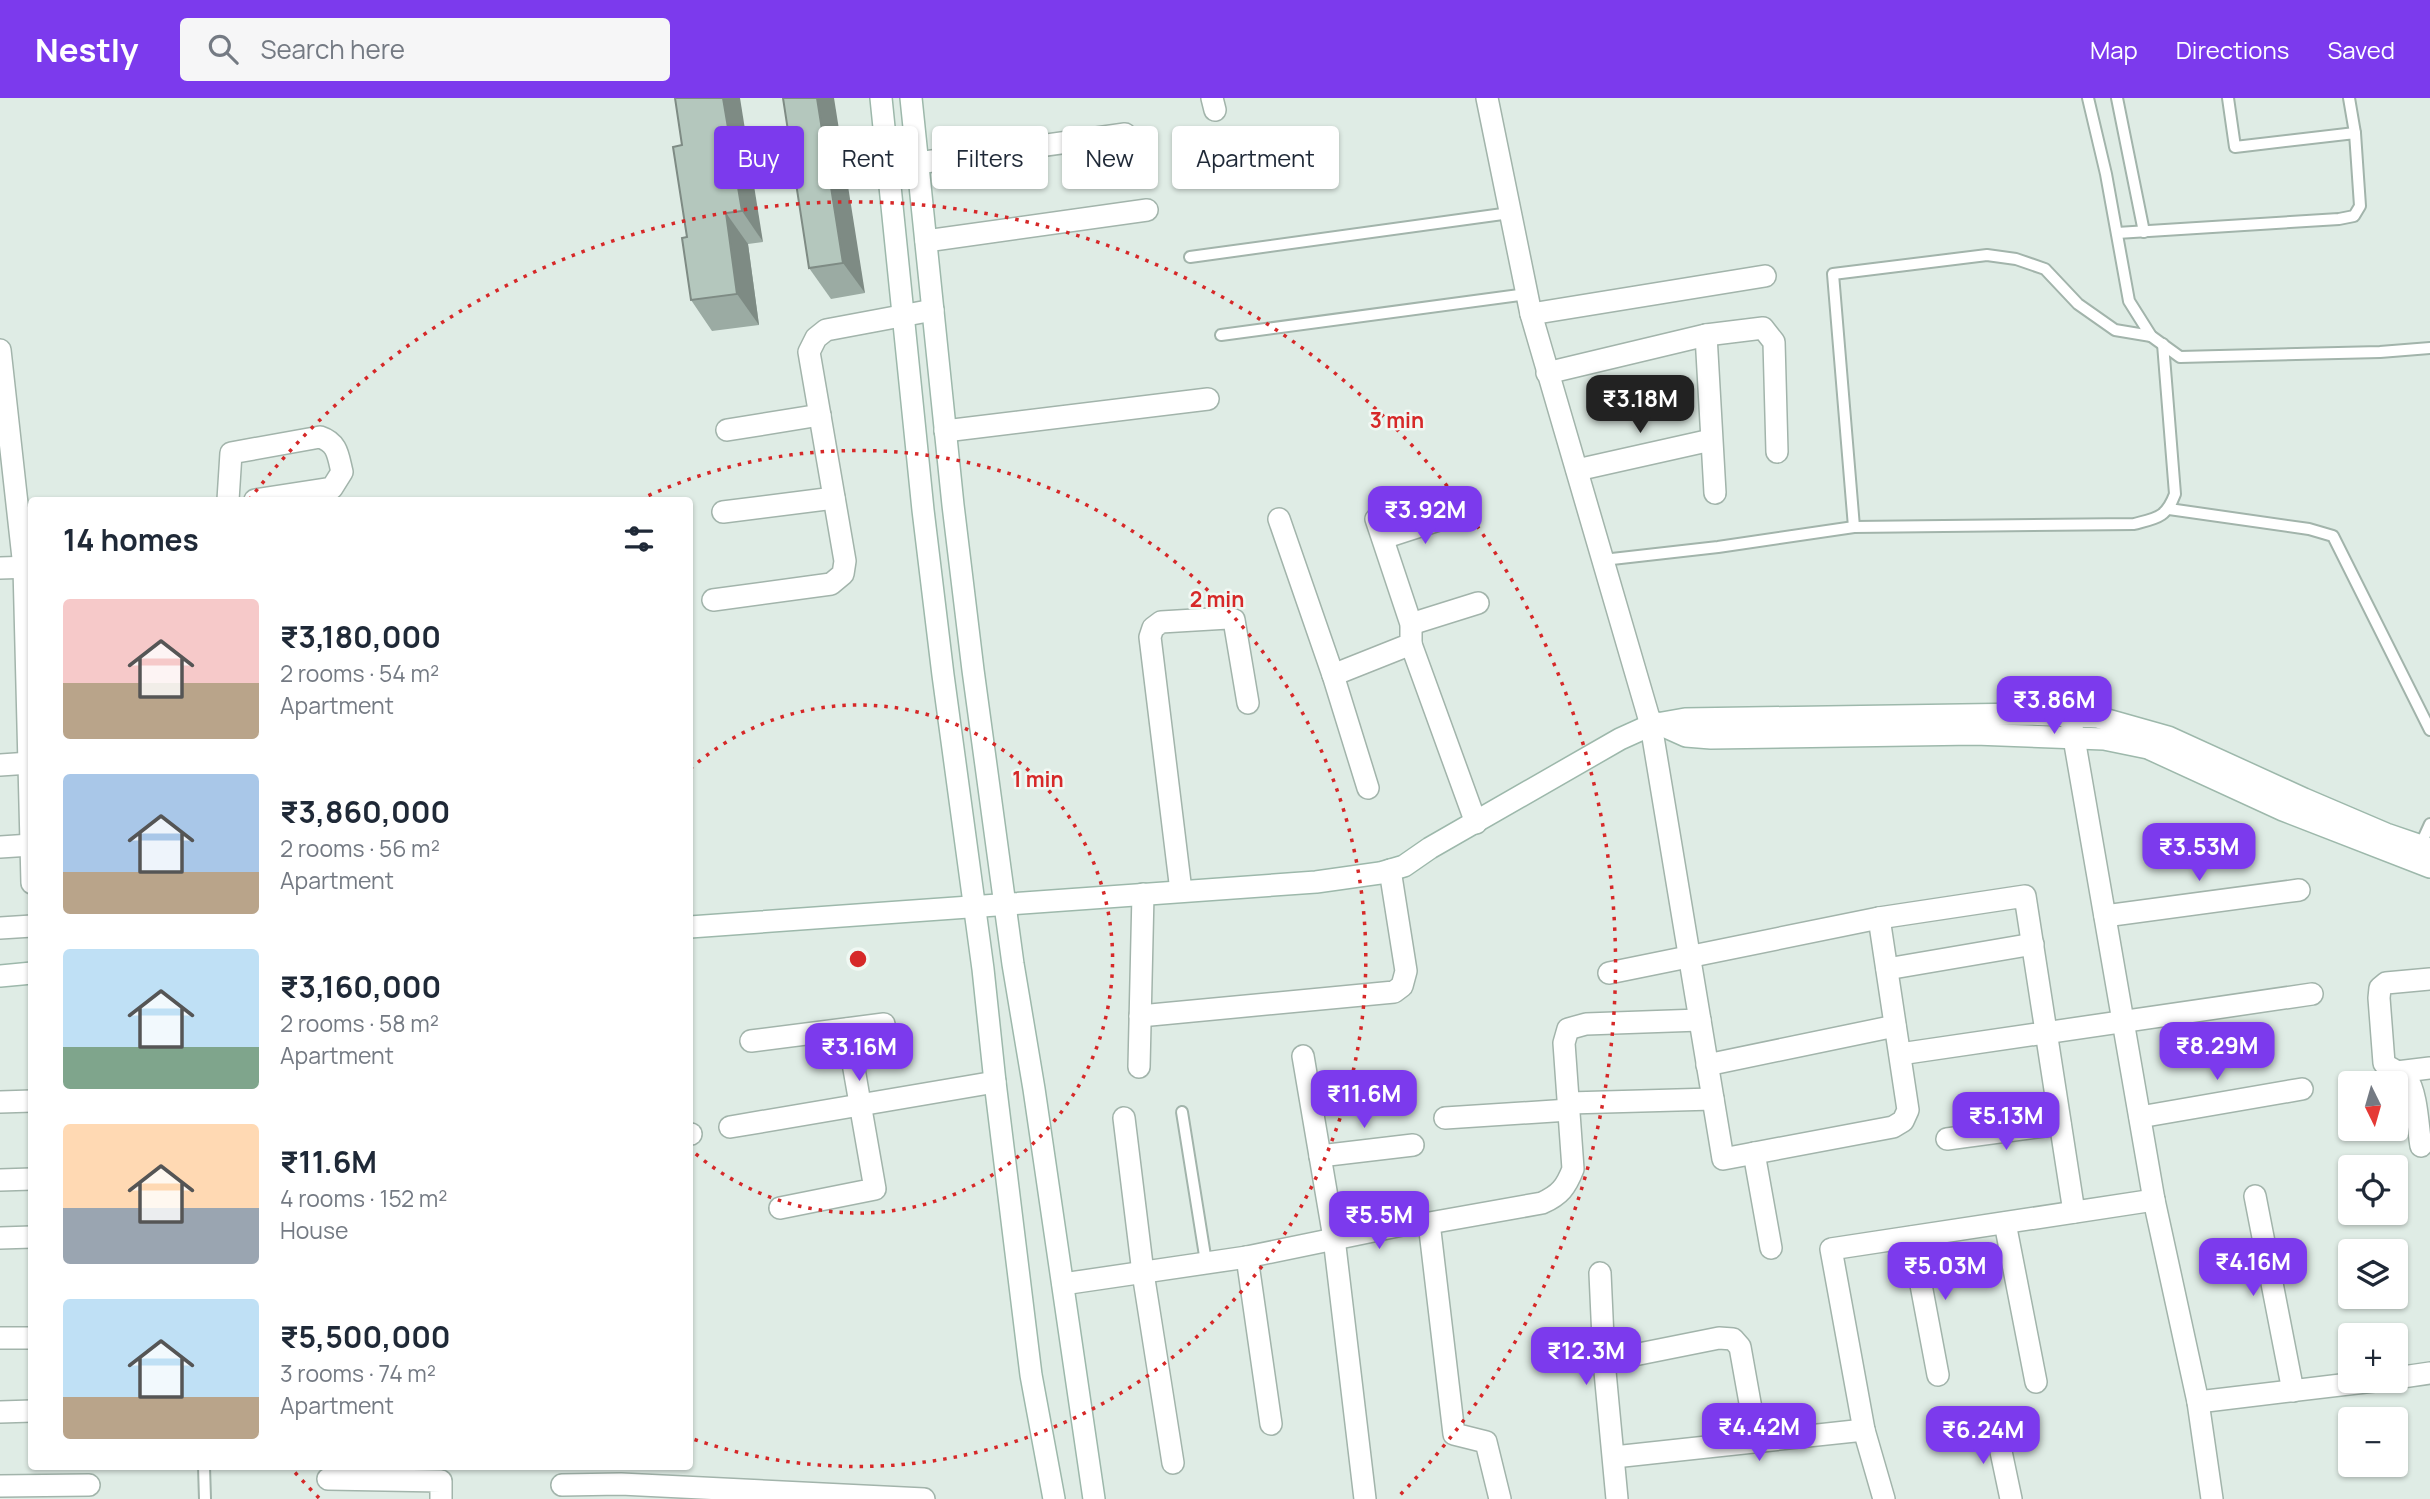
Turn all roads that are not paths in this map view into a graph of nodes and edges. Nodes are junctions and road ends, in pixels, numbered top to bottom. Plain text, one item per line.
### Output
1 (881, 98) edge
2 (911, 98) edge
3 (1487, 98) edge
4 (2088, 98) edge
5 (2117, 98) edge
6 (2228, 98) edge
7 (2349, 98) edge
8 (914, 126) edge
9 (2355, 133) junction
10 (1062, 143) edge
11 (918, 163) joint
12 (1147, 210) dead end
13 (1510, 213) junction
14 (2144, 232) junction
15 (2117, 233) junction
16 (926, 241) junction
17 (1190, 257) dead end
18 (1765, 276) dead end
19 (1529, 304) junction
20 (933, 310) junction
21 (903, 314) junction
22 (1222, 335) dead end
23 (1706, 335) junction
24 (2151, 335) junction
25 (2163, 344) junction
26 (2430, 348) edge
27 (0, 350) edge
28 (1547, 373) junction
29 (1208, 399) dead end
30 (820, 415) junction
31 (727, 430) dead end
32 (945, 431) junction
33 (1711, 440) junction
34 (1777, 452) dead end
35 (1577, 470) junction
36 (1715, 493) dead end
37 (228, 497) edge
38 (274, 497) edge
39 (834, 498) junction
40 (2169, 509) junction
41 (723, 512) dead end
42 (1454, 515) dead end
43 (1279, 519) dead end
44 (1854, 527) junction
45 (1603, 560) junction
46 (28, 567) edge
47 (0, 568) edge
48 (713, 600) dead end
49 (1478, 603) dead end
50 (1411, 634) junction
51 (1333, 675) junction
52 (1248, 703) dead end
53 (1654, 724) junction
54 (2072, 726) junction
55 (2430, 730) edge
56 (28, 763) edge
57 (0, 765) edge
58 (1368, 788) dead end
59 (1476, 822) junction
60 (2430, 824) edge
61 (28, 845) edge
62 (0, 847) edge
63 (2425, 847) edge
64 (2430, 867) edge
65 (1390, 870) junction
66 (2299, 890) dead end
67 (1181, 891) junction
68 (1143, 894) junction
69 (1005, 905) junction
70 (975, 907) junction
71 (2105, 916) junction
72 (1879, 918) junction
73 (28, 926) edge
74 (693, 927) edge
75 (0, 928) edge
76 (2032, 944) junction
77 (1689, 957) junction
78 (1887, 970) junction
79 (28, 973) edge
80 (1609, 973) dead end
81 (0, 976) edge
82 (2430, 978) edge
83 (2312, 994) dead end
84 (1140, 1016) junction
85 (1700, 1020) junction
86 (2124, 1021) junction
87 (884, 1024) dead end
88 (1895, 1026) junction
89 (847, 1029) junction
90 (2046, 1032) junction
91 (751, 1041) dead end
92 (1900, 1055) junction
93 (1303, 1056) dead end
94 (1707, 1065) junction
95 (1139, 1067) dead end
96 (2430, 1068) edge
97 (2394, 1071) edge
98 (2405, 1071) edge
99 (2408, 1081) edge
100 (995, 1082) junction
101 (2302, 1089) dead end
102 (1713, 1099) junction
103 (28, 1101) edge
104 (0, 1102) edge
105 (860, 1104) junction
106 (1569, 1106) junction
107 (1182, 1112) dead end
108 (2140, 1117) junction
109 (1124, 1118) dead end
110 (1445, 1118) dead end
111 (2060, 1124) junction
112 (730, 1128) dead end
113 (1947, 1139) dead end
114 (1413, 1145) dead end
115 (2421, 1146) dead end
116 (1754, 1153) junction
117 (1320, 1156) junction
118 (28, 1179) edge
119 (0, 1180) edge
120 (2255, 1196) dead end
121 (2154, 1200) junction
122 (780, 1208) dead end
123 (2074, 1212) junction
124 (2005, 1223) junction
125 (1424, 1224) junction
126 (28, 1237) edge
127 (1912, 1237) junction
128 (0, 1238) edge
129 (1334, 1238) junction
130 (1771, 1248) dead end
131 (1247, 1257) junction
132 (1206, 1262) junction
133 (1600, 1272) dead end
134 (1143, 1273) junction
135 (1063, 1284) junction
136 (0, 1338) edge
137 (28, 1338) edge
138 (1604, 1361) junction
139 (2430, 1373) edge
140 (1938, 1375) dead end
141 (2408, 1376) edge
142 (2036, 1382) dead end
143 (2338, 1385) edge
144 (2293, 1391) junction
145 (2198, 1402) junction
146 (28, 1411) edge
147 (0, 1412) edge
148 (1995, 1423) dead end
149 (1271, 1424) dead end
150 (1864, 1430) junction
151 (1757, 1442) junction
152 (1614, 1457) junction
153 (1172, 1463) dead end
154 (204, 1470) edge
155 (328, 1479) dead end
156 (562, 1483) edge
157 (89, 1485) dead end
158 (0, 1486) edge
159 (620, 1492) edge
160 (695, 1494) edge
161 (205, 1499) edge
162 (441, 1499) edge
163 (924, 1499) edge
164 (1054, 1499) edge
165 (1094, 1499) edge
166 (1365, 1499) edge
167 (1500, 1499) edge
168 (1617, 1499) edge
169 (1884, 1499) edge
170 (2011, 1499) edge
171 (2213, 1499) edge

1 - 21 street
2 - 8 street
3 - 13 street
4 - 15 lane
5 - 14 lane
6 - 9 lane
7 - 9 lane
9 - 14 lane
10 - 11 street
11 - 16 street
12 - 16 street
13 - 17 lane
13 - 19 street
14 - 15 lane
15 - 24 lane
16 - 20 street
18 - 19 street
19 - 22 lane
19 - 28 street
20 - 21 street
20 - 32 street
21 - 30 street
21 - 70 street
23 - 28 street
23 - 33 street
23 - 34 street
24 - 25 lane
24 - 44 lane
25 - 26 lane
25 - 40 lane
27 - 46 street
28 - 35 street
29 - 32 street
30 - 31 street
30 - 39 street
32 - 69 street
33 - 35 street
33 - 36 street
35 - 45 street
37 - 38 street
39 - 41 street
39 - 48 street
40 - 44 lane
40 - 55 lane
42 - 50 street
43 - 51 street
44 - 45 lane
45 - 53 street
46 - 47 street
49 - 50 street
50 - 51 street
50 - 59 street
51 - 58 street
52 - 67 street
53 - 54 street
53 - 59 street
53 - 77 street
54 - 63 street
54 - 64 street
54 - 71 street
56 - 57 street
59 - 65 street
60 - 63 lane
61 - 62 street
65 - 67 street
65 - 84 street
66 - 71 street
67 - 68 street
68 - 69 street
68 - 84 street
69 - 70 street
69 - 135 street
70 - 74 street
70 - 100 street
71 - 86 street
72 - 76 street
72 - 77 street
72 - 78 street
73 - 75 street
76 - 78 street
76 - 90 street
77 - 80 street
77 - 85 street
78 - 88 street
79 - 81 street
82 - 97 street
83 - 86 street
84 - 95 street
85 - 94 street
85 - 106 street
86 - 90 street
86 - 108 street
87 - 89 street
88 - 92 street
88 - 94 street
89 - 91 street
89 - 105 street
90 - 92 street
90 - 111 street
92 - 116 street
93 - 117 street
94 - 102 street
96 - 98 street
99 - 115 street
100 - 105 street
100 - 164 street
101 - 108 street
102 - 106 street
102 - 116 street
103 - 104 street
105 - 112 street
105 - 122 street
106 - 110 street
106 - 125 street
107 - 132 lane
108 - 121 street
109 - 134 street
111 - 113 street
111 - 123 street
114 - 117 street
116 - 130 street
117 - 129 street
118 - 119 street
120 - 144 street
121 - 123 street
121 - 145 street
123 - 124 street
124 - 127 street
124 - 142 street
125 - 129 street
125 - 167 street
126 - 128 street
127 - 140 street
127 - 150 street
129 - 131 street
129 - 166 street
131 - 132 street
131 - 149 street
132 - 134 street
133 - 138 street
134 - 135 street
134 - 153 street
135 - 165 street
136 - 137 street
138 - 151 street
138 - 152 street
139 - 141 street
143 - 144 street
144 - 145 street
145 - 171 street
146 - 147 street
148 - 170 street
150 - 151 street
150 - 169 street
151 - 152 street
152 - 168 street
154 - 161 lane
155 - 162 street
156 - 159 street
157 - 158 street
159 - 160 street
160 - 163 street

